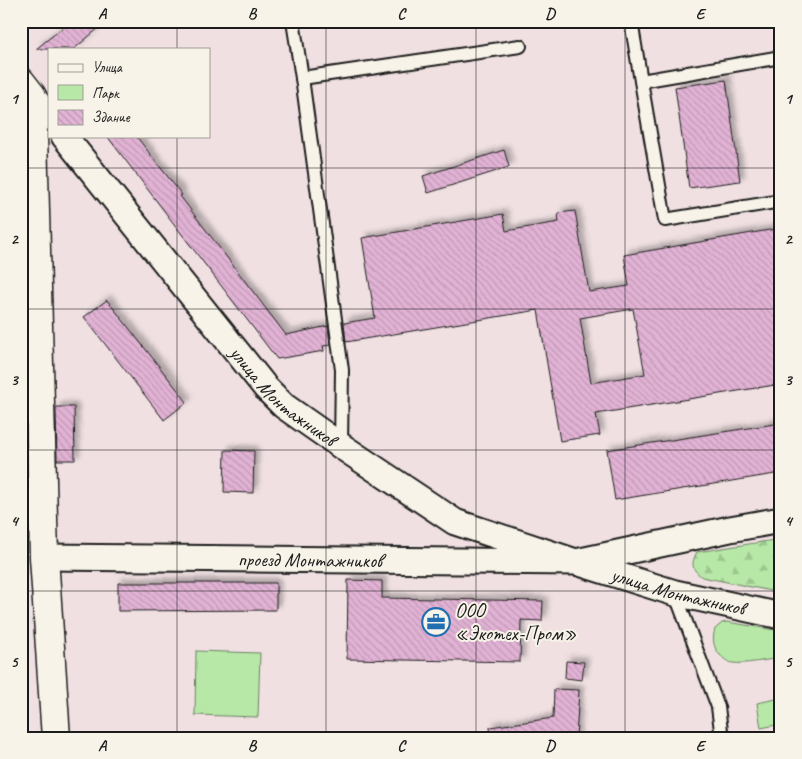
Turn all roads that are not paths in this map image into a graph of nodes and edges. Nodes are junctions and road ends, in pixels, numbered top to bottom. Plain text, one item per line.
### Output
1 (293, 21) edge
2 (631, 21) edge
3 (520, 46) dead end
4 (781, 58) edge
5 (302, 78) junction
6 (642, 81) junction
7 (34, 98) edge
8 (66, 138) edge
9 (781, 201) edge
10 (341, 446) junction
11 (781, 520) edge
12 (44, 557) junction
13 (576, 562) junction
14 (675, 593) junction
15 (781, 616) edge
16 (56, 738) edge
17 (722, 738) edge

1 - 5 lane
2 - 6 lane
3 - 5 lane
4 - 6 lane
5 - 10 lane
6 - 9 lane
7 - 12 main road
8 - 10 street, улица Монтажников
10 - 13 street, улица Монтажников
11 - 13 street, улица Монтажников
12 - 13 street, проезд Монтажников
12 - 16 main road
13 - 14 street, улица Монтажников
14 - 15 street, улица Монтажников
14 - 17 lane

